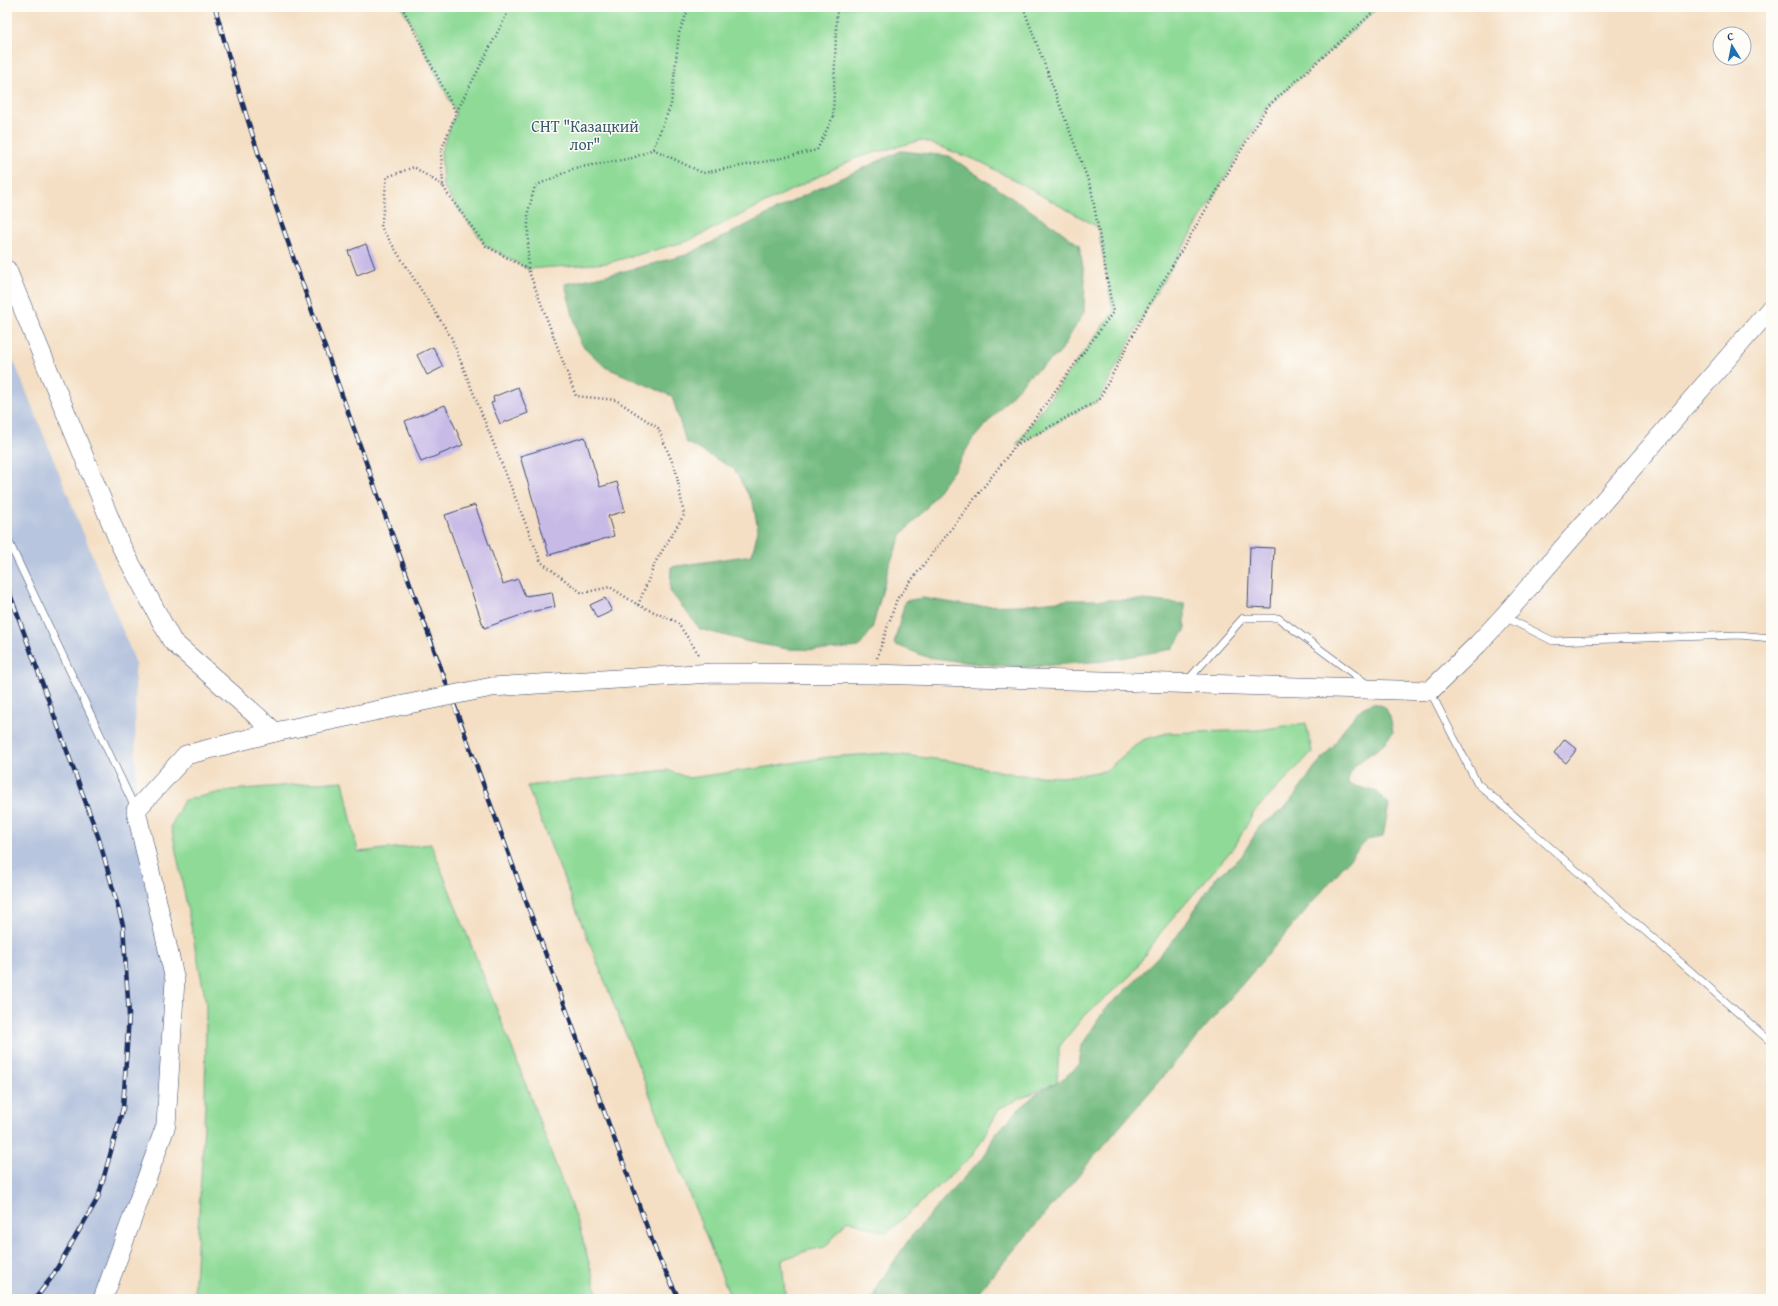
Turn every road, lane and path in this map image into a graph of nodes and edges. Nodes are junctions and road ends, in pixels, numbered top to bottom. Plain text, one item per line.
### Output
1 (402, 7) edge
2 (509, 7) edge
3 (690, 7) edge
4 (837, 7) edge
5 (1022, 7) edge
6 (1379, 7) edge
7 (456, 113) junction
8 (653, 149) junction
9 (444, 186) junction
10 (528, 269) junction
11 (7, 270) edge
12 (1771, 308) edge
13 (1016, 445) junction
14 (7, 538) edge
15 (638, 605) junction
16 (1504, 616) junction
17 (1771, 638) edge
18 (712, 673) junction
19 (872, 674) junction
20 (1185, 684) junction
21 (1373, 689) junction
22 (1430, 691) junction
23 (275, 732) junction
24 (136, 810) junction
25 (1771, 1042) edge
26 (103, 1299) edge

1 - 7 path
2 - 7 path
3 - 8 path
4 - 8 path
5 - 13 path
6 - 13 path
7 - 9 path
8 - 10 path
9 - 10 path
9 - 15 path
10 - 15 path
11 - 23 street
12 - 16 street
13 - 19 path
14 - 24 lane
15 - 18 path
16 - 17 lane
16 - 22 street
18 - 19 street
18 - 23 street, bridge
19 - 20 street
20 - 21 street
20 - 21 lane
21 - 22 street
22 - 25 lane
23 - 24 street
24 - 26 street

